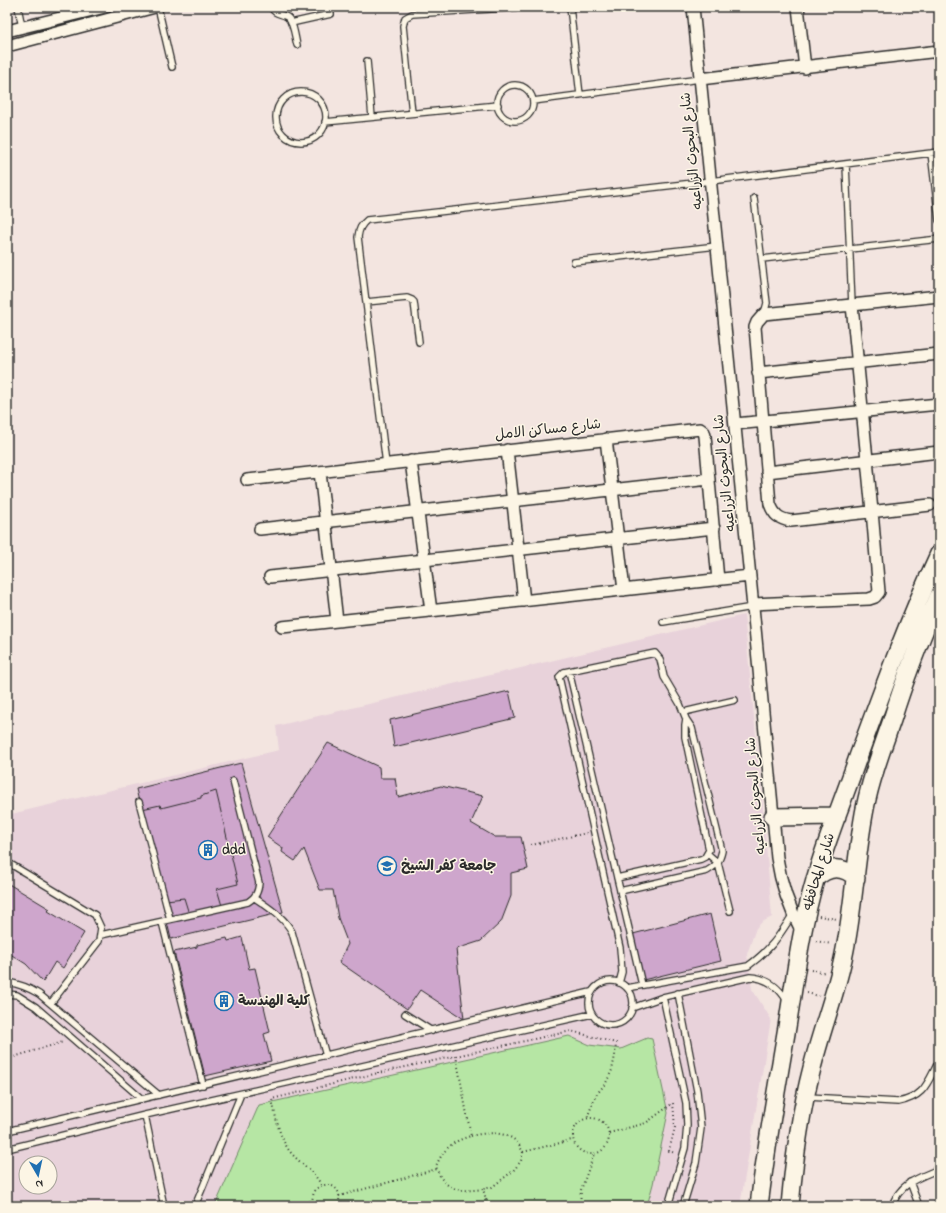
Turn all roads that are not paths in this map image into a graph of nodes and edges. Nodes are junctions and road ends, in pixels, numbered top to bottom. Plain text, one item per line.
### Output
1 (18, 7) edge
2 (105, 7) edge
3 (156, 7) edge
4 (271, 7) edge
5 (521, 7) edge
6 (570, 7) edge
7 (693, 7) edge
8 (798, 7) edge
9 (73, 11) edge
10 (331, 14) dead end
11 (291, 23) junction
12 (22, 27) junction
13 (7, 31) edge
14 (25, 40) junction
15 (7, 46) edge
16 (297, 46) dead end
17 (939, 52) edge
18 (367, 61) dead end
19 (172, 67) dead end
20 (806, 68) junction
21 (700, 79) junction
22 (580, 95) junction
23 (533, 101) junction
24 (498, 104) junction
25 (412, 113) junction
26 (372, 117) junction
27 (325, 122) junction
28 (939, 152) edge
29 (931, 153) junction
30 (846, 164) junction
31 (711, 181) junction
32 (754, 198) dead end
33 (939, 220) edge
34 (939, 239) edge
35 (717, 246) junction
36 (850, 249) junction
37 (762, 259) junction
38 (574, 262) dead end
39 (939, 296) edge
40 (366, 302) junction
41 (852, 305) junction
42 (764, 314) junction
43 (419, 342) dead end
44 (939, 354) edge
45 (858, 363) junction
46 (758, 373) junction
47 (939, 404) edge
48 (862, 412) junction
49 (762, 422) junction
50 (735, 424) junction
51 (606, 439) junction
52 (507, 450) junction
53 (939, 452) edge
54 (867, 460) junction
55 (411, 461) junction
56 (386, 464) junction
57 (320, 472) junction
58 (767, 472) junction
59 (709, 479) junction
60 (247, 480) dead end
61 (612, 490) junction
62 (513, 501) junction
63 (930, 505) dead end
64 (418, 511) junction
65 (872, 511) junction
66 (325, 522) junction
67 (714, 528) junction
68 (260, 529) dead end
69 (618, 538) junction
70 (518, 549) junction
71 (939, 554) edge
72 (425, 560) junction
73 (331, 570) junction
74 (750, 576) junction
75 (270, 577) dead end
76 (718, 580) junction
77 (624, 590) junction
78 (939, 596) edge
79 (524, 601) junction
80 (753, 605) junction
81 (431, 611) junction
82 (337, 621) junction
83 (663, 622) dead end
84 (282, 627) dead end
85 (569, 671) junction
86 (735, 700) dead end
87 (684, 712) junction
88 (686, 719) junction
89 (233, 781) dead end
90 (139, 802) dead end
91 (837, 816) junction
92 (773, 817) junction
93 (708, 854) junction
94 (7, 862) edge
95 (718, 863) junction
96 (617, 878) junction
97 (856, 878) junction
98 (815, 879) junction
99 (620, 891) junction
100 (255, 898) junction
101 (730, 911) dead end
102 (799, 914) junction
103 (170, 919) junction
104 (162, 922) junction
105 (101, 935) junction
106 (7, 982) edge
107 (619, 983) junction
108 (642, 985) junction
109 (627, 988) junction
110 (592, 992) junction
111 (678, 993) junction
112 (7, 994) edge
113 (663, 997) junction
114 (51, 1003) junction
115 (790, 1006) junction
116 (632, 1008) junction
117 (405, 1014) dead end
118 (592, 1014) junction
119 (432, 1031) junction
120 (326, 1056) junction
121 (939, 1062) edge
122 (203, 1085) junction
123 (241, 1094) junction
124 (159, 1095) junction
125 (806, 1097) junction
126 (142, 1099) junction
127 (144, 1115) junction
128 (7, 1131) edge
129 (7, 1148) edge
130 (939, 1169) edge
131 (910, 1182) junction
132 (164, 1206) edge
133 (195, 1206) edge
134 (668, 1206) edge
135 (683, 1206) edge
136 (759, 1206) edge
137 (790, 1206) edge
138 (892, 1206) edge
139 (919, 1206) edge

1 - 12 lane
2 - 9 street
3 - 14 street
3 - 19 lane
4 - 11 lane
5 - 25 lane
6 - 22 lane
7 - 21 street, شارع البحوث الزراعيه
8 - 20 street
9 - 12 street
10 - 11 lane
11 - 16 lane
12 - 13 street
12 - 14 street
14 - 15 street
17 - 20 street
18 - 26 lane
20 - 21 street
21 - 22 lane
21 - 31 street, شارع البحوث الزراعيه
22 - 23 lane
23 - 24 lane
23 - 24 lane
24 - 25 lane
25 - 26 lane
26 - 27 lane
27 - 27 lane
28 - 29 lane
29 - 30 lane
29 - 33 lane
30 - 31 lane
30 - 36 lane
31 - 35 street, شارع البحوث الزراعيه
31 - 40 lane
32 - 37 lane
34 - 36 lane
35 - 38 lane
35 - 50 street, شارع البحوث الزراعيه
36 - 37 lane
36 - 41 lane
37 - 42 lane
39 - 41 street
40 - 43 lane
40 - 56 lane
41 - 42 street
41 - 45 street
42 - 46 street
44 - 45 street
45 - 46 street
45 - 48 street
46 - 49 street
47 - 48 street
48 - 49 street
48 - 54 street
49 - 50 street
49 - 58 street
50 - 74 street, شارع البحوث الزراعيه
51 - 52 street, شارع مساكن الامل
51 - 59 street, شارع مساكن الامل
51 - 61 street
52 - 55 street, شارع مساكن الامل
52 - 62 street
53 - 54 street
54 - 58 street
54 - 65 street
55 - 56 street, شارع مساكن الامل
55 - 64 street
56 - 57 street, شارع مساكن الامل
57 - 60 street, شارع مساكن الامل
57 - 66 street
58 - 65 street
59 - 61 street
59 - 67 street, شارع مساكن الامل
61 - 62 street
61 - 69 street
62 - 64 street
62 - 70 street
63 - 65 street
64 - 66 street
64 - 72 street
65 - 80 street
66 - 68 street
66 - 73 street
67 - 69 street
67 - 76 street, شارع مساكن الامل
69 - 70 street
69 - 77 street
70 - 72 street
70 - 79 street
71 - 91 main road, شارع المحافظه
72 - 73 street
72 - 81 street
73 - 75 street
73 - 82 street
74 - 76 street
74 - 80 street, شارع البحوث الزراعيه
76 - 77 street
77 - 79 street
78 - 97 main road
79 - 81 street
80 - 83 lane
80 - 92 street, شارع البحوث الزراعيه
81 - 82 street
82 - 84 street
85 - 87 lane
85 - 96 lane
85 - 107 lane
86 - 87 lane
87 - 88 lane
88 - 93 lane
88 - 95 lane
89 - 100 lane
90 - 103 lane
91 - 92 main road
91 - 98 main road, شارع المحافظه
92 - 102 street, شارع البحوث الزراعيه
93 - 95 lane
93 - 96 lane
94 - 105 lane
95 - 99 lane
95 - 101 lane
96 - 99 lane
97 - 98 main road
97 - 125 main road
98 - 102 main road, شارع المحافظه
99 - 108 lane
100 - 103 lane
100 - 120 lane
102 - 108 lane
102 - 115 main road, شارع المحافظه
103 - 104 lane
104 - 105 lane
104 - 122 lane
105 - 114 lane
106 - 114 lane
107 - 109 lane
107 - 110 lane
108 - 109 lane
109 - 116 lane
110 - 118 lane
110 - 119 lane
111 - 113 lane
111 - 115 lane
111 - 135 lane
112 - 126 lane
113 - 116 lane
113 - 134 lane
114 - 124 lane
115 - 136 main road, شارع المحافظه
116 - 118 lane
117 - 119 lane
118 - 123 lane
119 - 120 lane
120 - 122 lane
121 - 125 lane
122 - 124 lane
123 - 127 lane
123 - 133 lane
124 - 126 lane
125 - 137 main road
126 - 128 lane
127 - 129 lane
127 - 132 lane
130 - 131 lane
131 - 138 lane
131 - 139 lane

